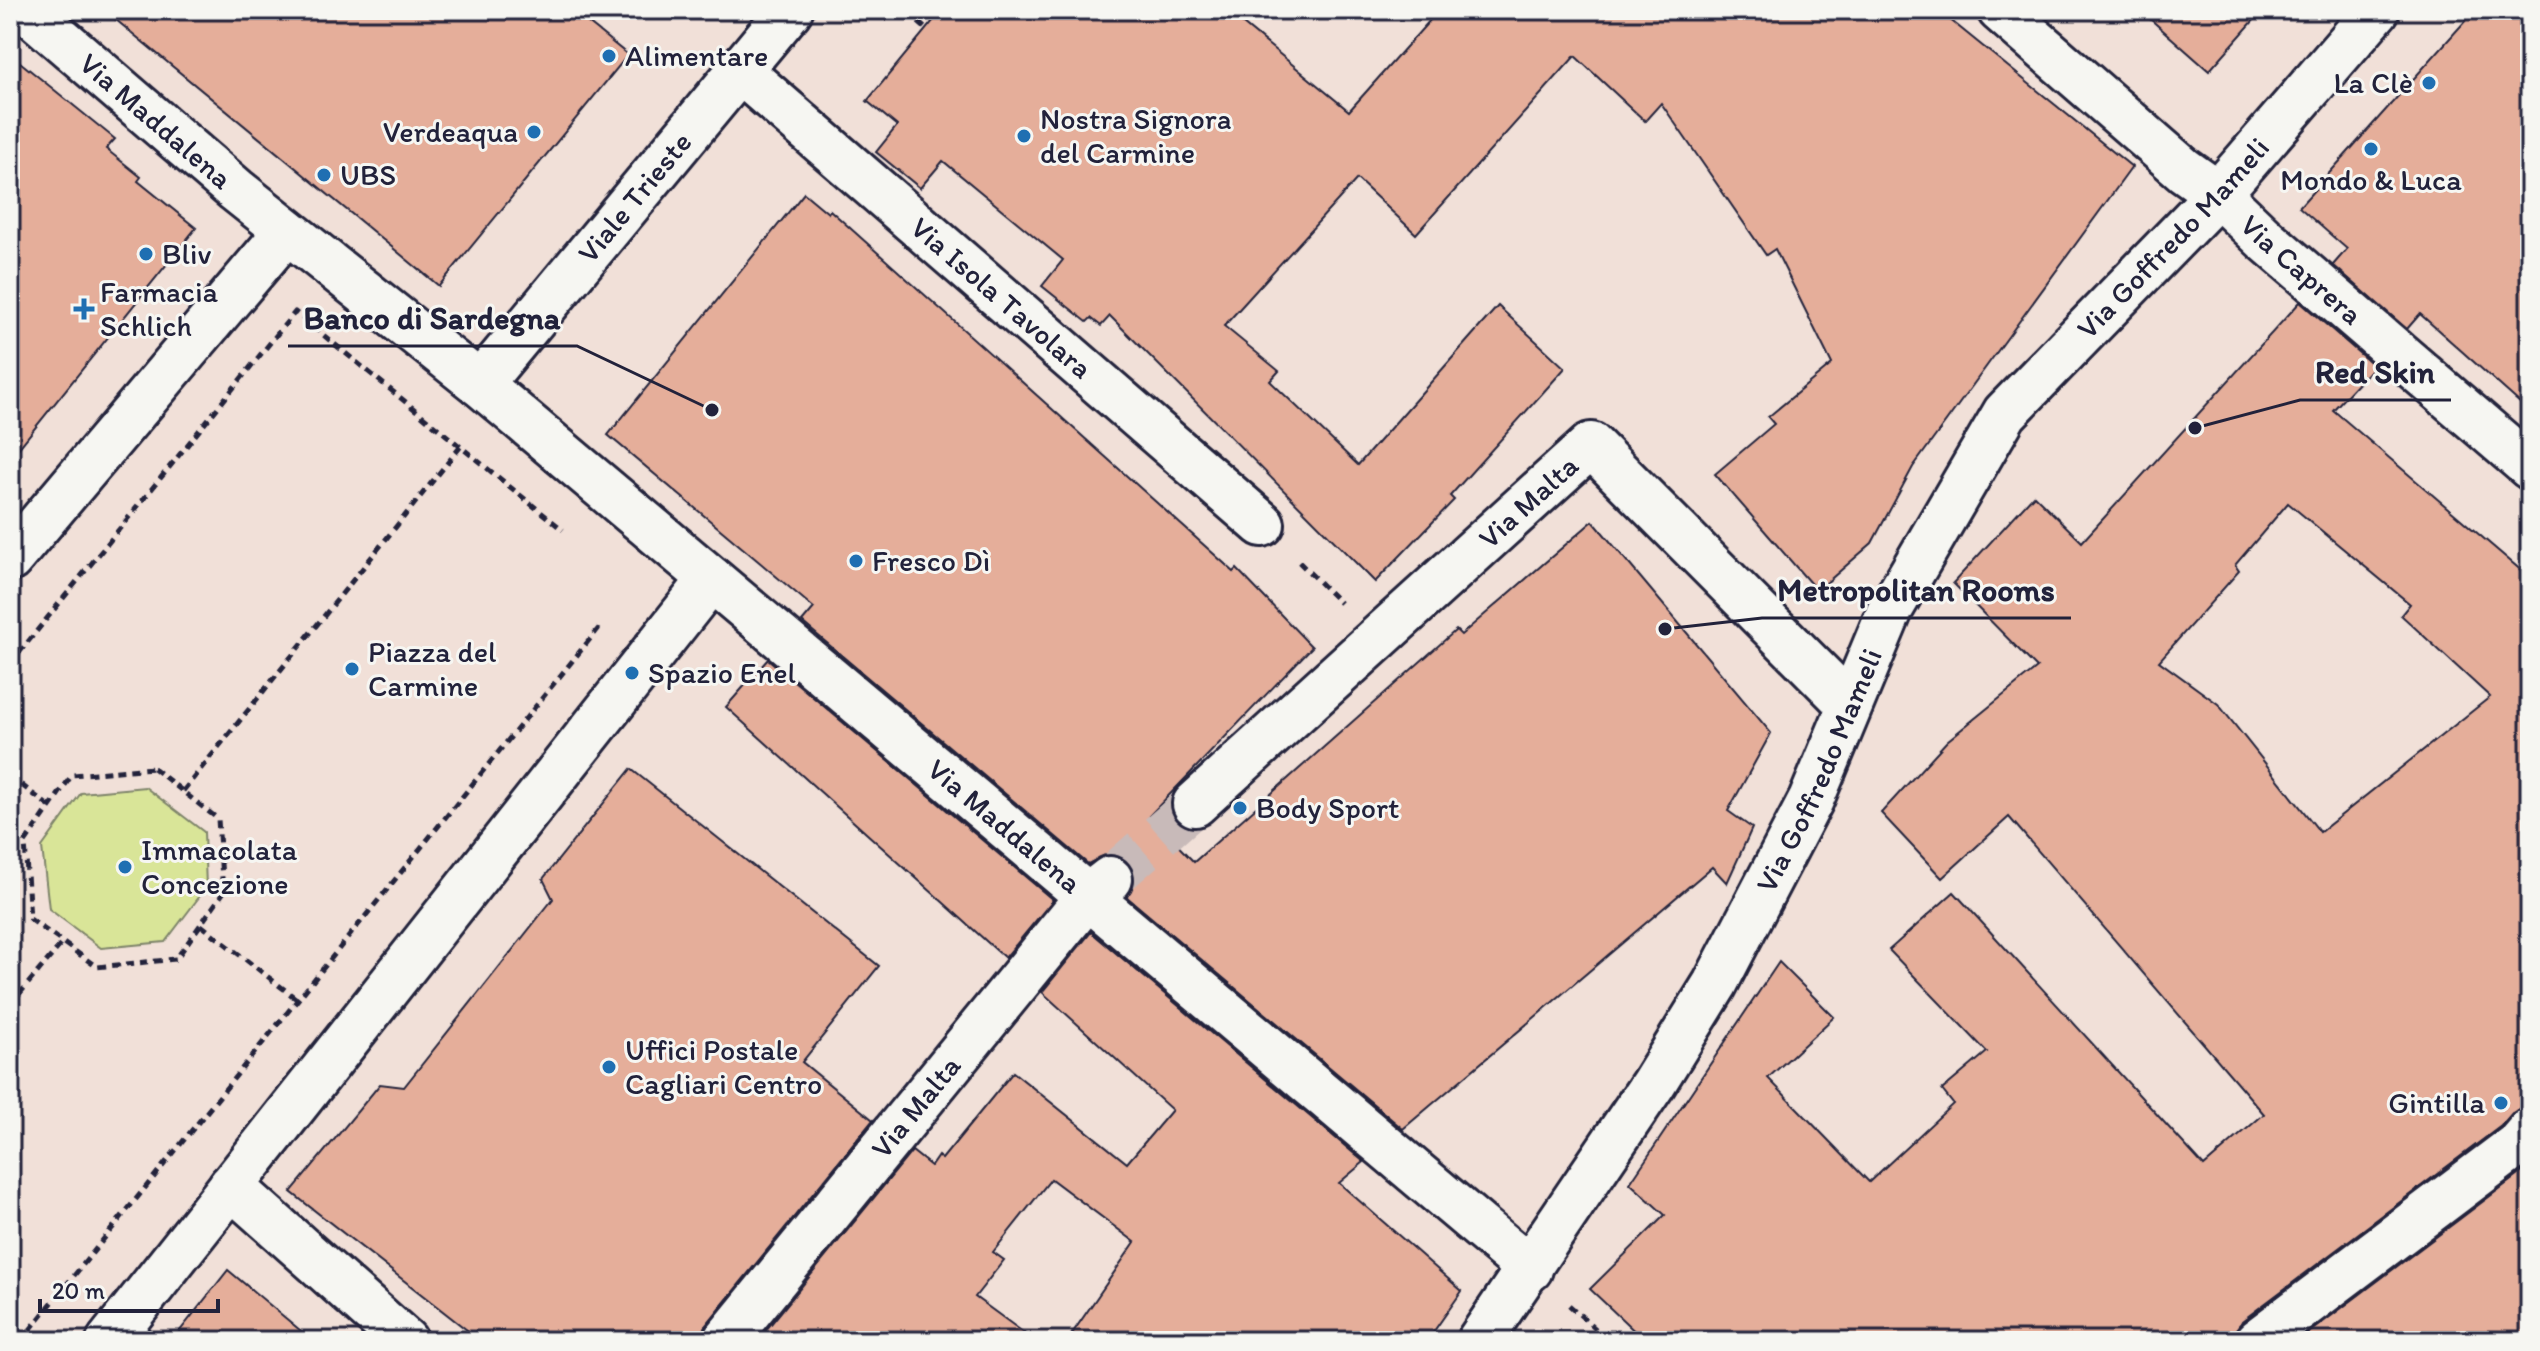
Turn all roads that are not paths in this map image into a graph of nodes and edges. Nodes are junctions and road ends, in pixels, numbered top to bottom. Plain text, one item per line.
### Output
1 (27, 10) edge
2 (790, 10) edge
3 (2000, 10) edge
4 (2377, 10) edge
5 (740, 71) junction
6 (2218, 194) junction
7 (287, 231) junction
8 (480, 384) junction
9 (2530, 467) edge
10 (1262, 524) road end
11 (10, 559) edge
12 (711, 579) junction
13 (1849, 704) junction
14 (1195, 804) tunnel mouth
15 (1099, 887) junction
16 (2530, 1130) edge
17 (231, 1186) junction
18 (1530, 1269) junction
19 (109, 1341) edge
20 (405, 1341) edge
21 (725, 1341) edge
22 (1479, 1341) edge
23 (2257, 1341) edge

1 - 7 street, Via Maddalena
2 - 5 street, Viale Trieste
3 - 6 street, Via Caprera
4 - 6 street, Via Goffredo Mameli
5 - 8 street, Viale Trieste
5 - 10 street, Via Isola Tavolara
6 - 9 street, Via Caprera
6 - 13 street, Via Goffredo Mameli
7 - 8 street
7 - 11 street
8 - 12 street, Via Maddalena
12 - 15 street, Via Maddalena
12 - 17 street
13 - 14 street, Via Malta
13 - 18 street, Via Goffredo Mameli
15 - 18 street, Via Maddalena
15 - 21 street, Via Malta
16 - 23 street
17 - 19 street
17 - 20 street
18 - 22 street, Via Goffredo Mameli

